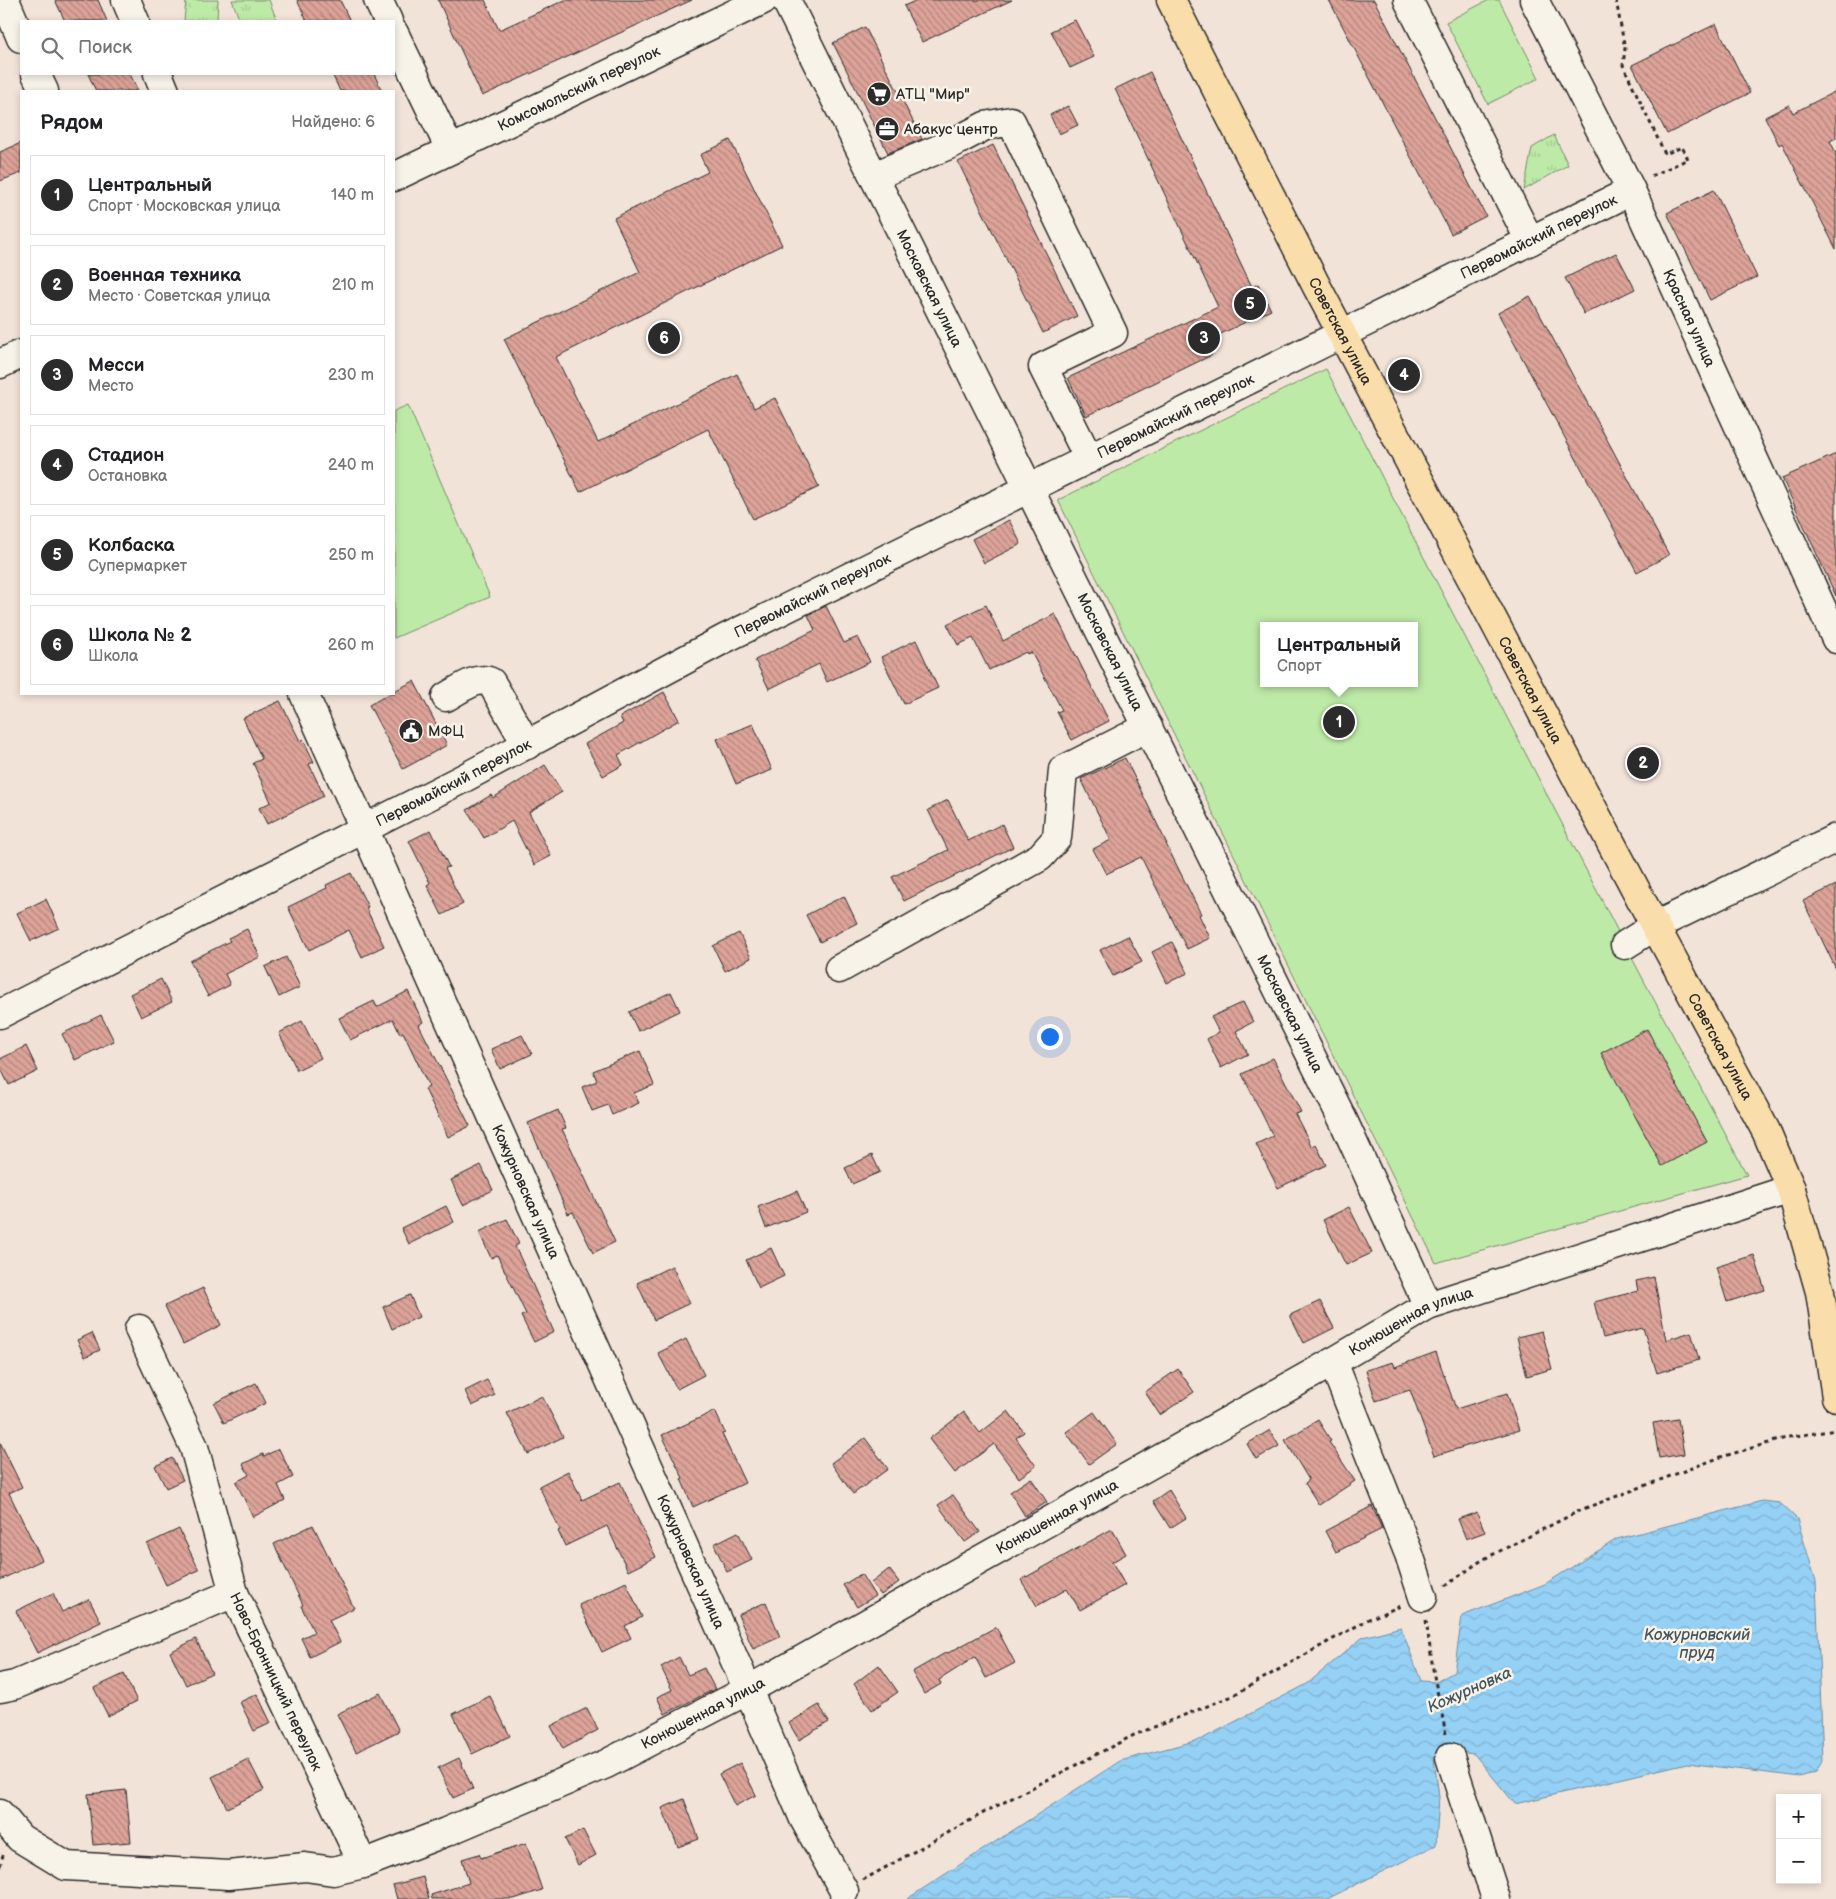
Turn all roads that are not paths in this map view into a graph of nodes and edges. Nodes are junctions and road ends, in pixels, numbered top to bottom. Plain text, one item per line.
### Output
1 (5, 0) edge
2 (126, 0) edge
3 (378, 0) edge
4 (763, 0) edge
5 (786, 0) edge
6 (1170, 0) edge
7 (1408, 0) edge
8 (1534, 0) edge
9 (136, 20) edge
10 (388, 20) edge
11 (395, 35) edge
12 (20, 36) edge
13 (36, 75) edge
14 (158, 75) edge
15 (44, 90) edge
16 (165, 90) edge
17 (450, 149) junction
18 (395, 176) edge
19 (874, 176) junction
20 (1630, 188) junction
21 (1530, 241) junction
22 (1343, 334) junction
23 (20, 354) edge
24 (0, 364) edge
25 (1089, 459) junction
26 (1030, 489) junction
27 (1836, 639) edge
28 (304, 695) edge
29 (446, 697) dead end
30 (1148, 726) junction
31 (527, 745) junction
32 (363, 828) junction
33 (1836, 838) edge
34 (1655, 926) junction
35 (1625, 945) dead end
36 (840, 969) dead end
37 (0, 1014) edge
38 (1791, 1189) junction
39 (1828, 1290) edge
40 (1428, 1306) junction
41 (139, 1329) dead end
42 (1333, 1362) junction
43 (1836, 1397) edge
44 (234, 1593) junction
45 (1423, 1598) road end
46 (0, 1688) edge
47 (748, 1690) junction
48 (1450, 1757) road end
49 (0, 1814) edge
50 (363, 1864) junction
51 (844, 1891) road end
52 (1496, 1899) edge

1 - 12 street
2 - 9 street
3 - 10 street
4 - 17 street, Комсомольский переулок
5 - 19 street, Московская улица
6 - 22 main road, Советская улица
7 - 21 street
8 - 20 street, Красная улица
11 - 17 street
13 - 15 street
14 - 16 street
17 - 18 street, Комсомольский переулок
19 - 25 street
19 - 26 street, Московская улица
20 - 21 street, Первомайский переулок
20 - 27 street, Красная улица
21 - 22 street, Первомайский переулок
22 - 25 street, Первомайский переулок
22 - 34 main road, Советская улица
23 - 24 street
25 - 26 street, Первомайский переулок
26 - 30 street, Московская улица
26 - 31 street, Первомайский переулок
28 - 32 street, Кожурновская улица
29 - 31 street
30 - 36 street
30 - 40 street, Московская улица
31 - 32 street, Первомайский переулок
32 - 37 street, Первомайский переулок
32 - 47 street, Кожурновская улица
33 - 34 street
34 - 35 street
34 - 38 main road, Советская улица
38 - 39 main road, Советская улица
38 - 40 street, Конюшенная улица
39 - 43 main road, Советская улица
40 - 42 street, Конюшенная улица
41 - 44 street
42 - 45 street
42 - 47 street, Конюшенная улица
44 - 46 street, Ново-Бронницкий переулок
44 - 50 street, Ново-Бронницкий переулок
47 - 50 street, Конюшенная улица
47 - 51 street, Кожурновская улица
48 - 52 street
49 - 50 street, Конюшенная улица

